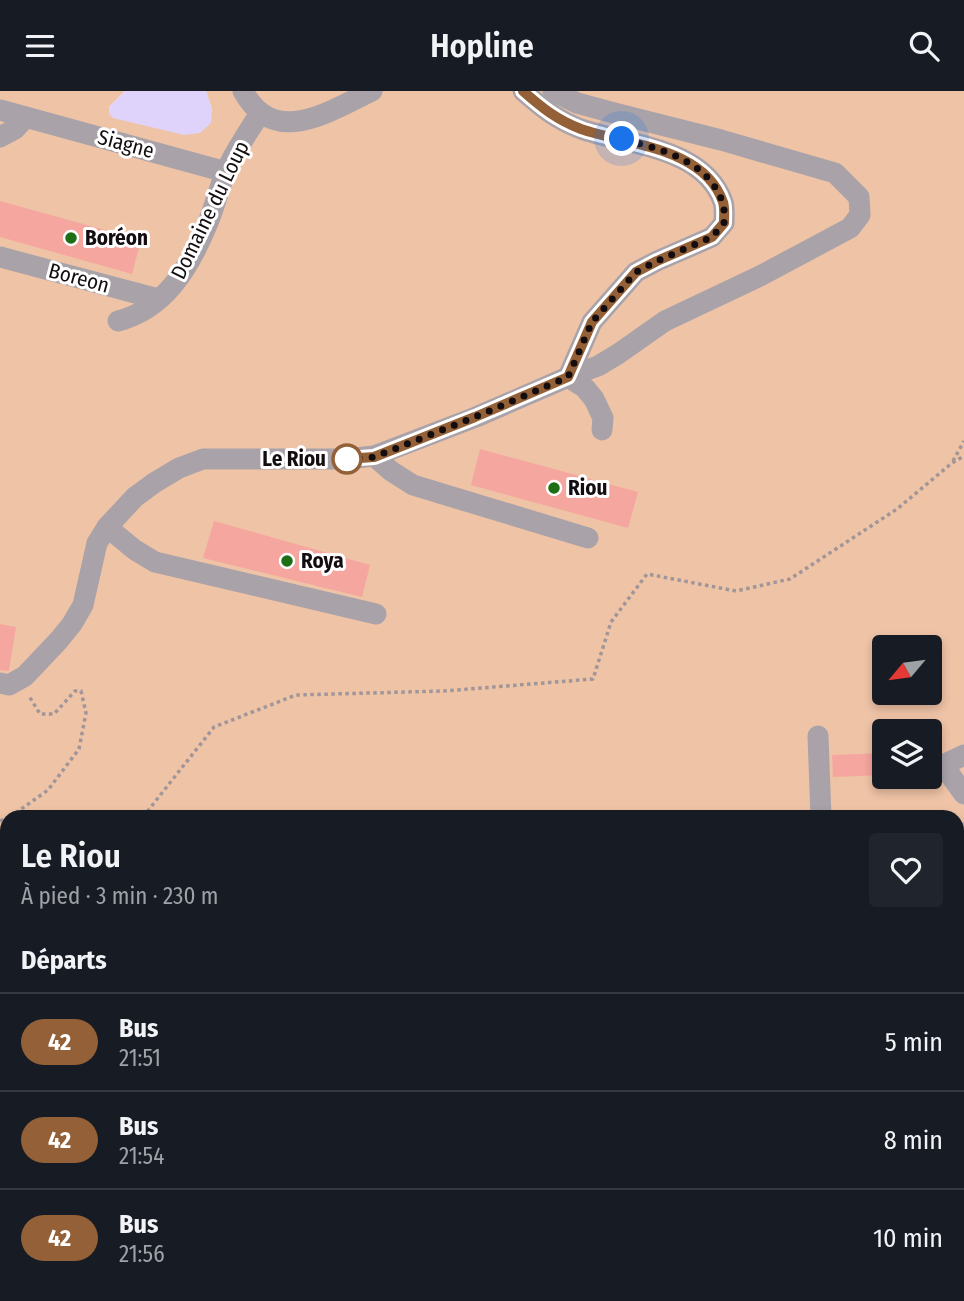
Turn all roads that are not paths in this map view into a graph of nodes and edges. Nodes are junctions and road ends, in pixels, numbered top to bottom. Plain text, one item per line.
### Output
1 (243, 91) edge
2 (372, 91) edge
3 (523, 91) edge
4 (553, 91) edge
5 (0, 110) edge
6 (260, 113) junction
7 (26, 117) junction
8 (0, 137) edge
9 (226, 172) junction
10 (0, 257) edge
11 (158, 299) junction
12 (118, 321) dead end
13 (568, 377) junction
14 (602, 430) dead end
15 (374, 457) junction
16 (107, 527) junction
17 (588, 538) dead end
18 (376, 614) dead end
19 (10, 681) edge
20 (818, 736) dead end
21 (964, 755) edge
22 (964, 795) edge
23 (821, 810) edge

1 - 6 street
2 - 6 street
3 - 13 street
4 - 13 street
5 - 7 street, Siagne
6 - 9 street, Domaine du Loup
7 - 8 street
7 - 9 street, Siagne
9 - 11 street, Domaine du Loup
10 - 11 street, Boreon
11 - 12 street, Domaine du Loup
13 - 14 street
13 - 15 street
15 - 16 street
15 - 17 street
16 - 18 street
16 - 19 street
20 - 23 street
21 - 22 street

